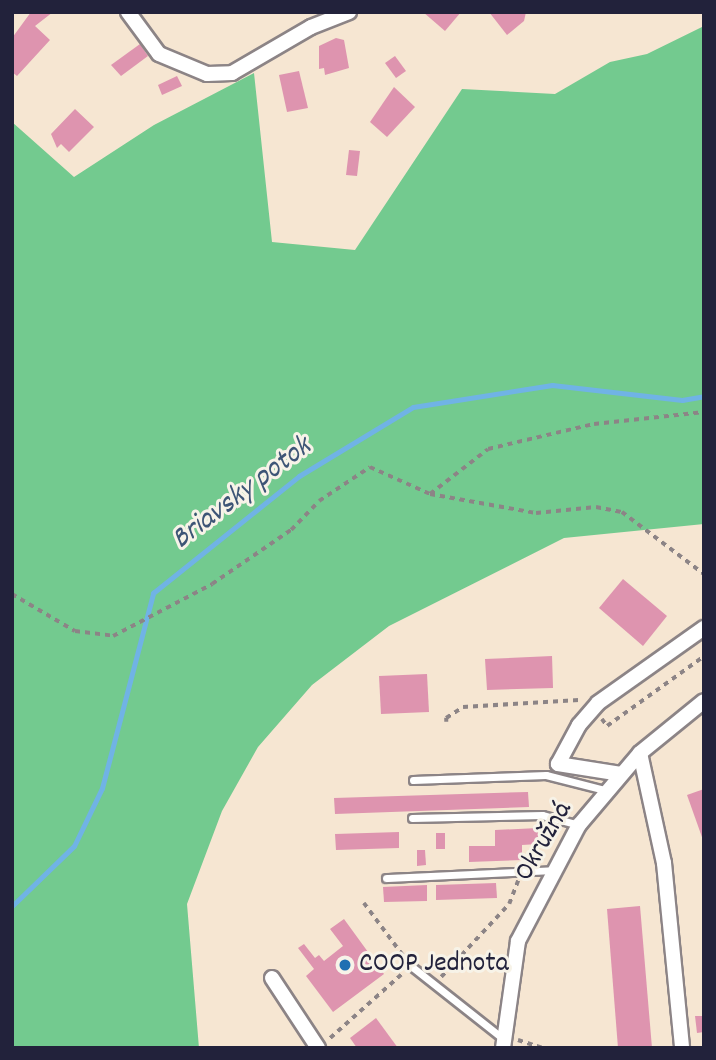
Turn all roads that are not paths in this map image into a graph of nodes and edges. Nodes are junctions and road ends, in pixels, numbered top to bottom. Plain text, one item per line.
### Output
1 (128, 12) edge
2 (349, 12) edge
3 (704, 628) edge
4 (704, 701) edge
5 (640, 754) junction
6 (621, 774) junction
7 (413, 780) dead end
8 (606, 790) junction
9 (412, 818) dead end
10 (579, 825) junction
11 (555, 870) junction
12 (386, 878) dead end
13 (411, 966) road end
14 (272, 978) dead end
15 (502, 1042) edge
16 (319, 1048) edge
17 (682, 1048) edge

1 - 2 street
3 - 6 street
4 - 5 street, Okružná
5 - 6 street, Okružná
5 - 17 street
6 - 8 street, Okružná
7 - 8 lane
8 - 10 street, Okružná
9 - 10 lane
10 - 11 street, Okružná
11 - 12 lane
11 - 15 street, Okružná
13 - 15 lane
14 - 16 street

